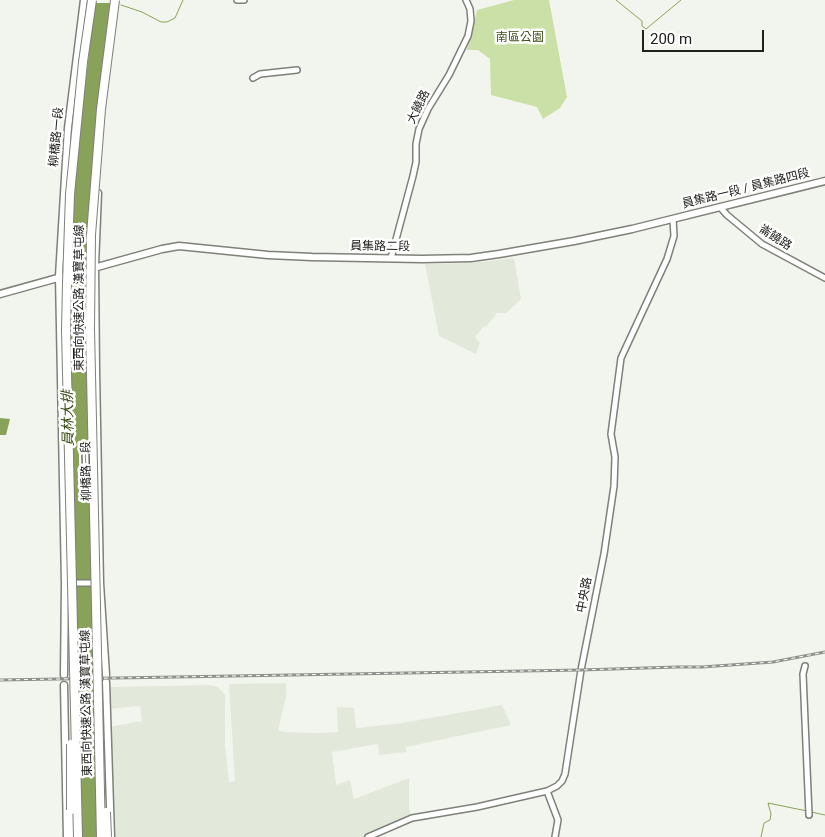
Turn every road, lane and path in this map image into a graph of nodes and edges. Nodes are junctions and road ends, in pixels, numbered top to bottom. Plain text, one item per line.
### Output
1 (84, 0) edge
2 (92, 0) edge
3 (117, 0) edge
4 (237, 0) edge
5 (244, 0) edge
6 (466, 0) edge
7 (297, 70) dead end
8 (253, 78) dead end
9 (825, 181) edge
10 (720, 207) junction
11 (673, 219) junction
12 (391, 258) junction
13 (95, 266) junction
14 (59, 276) junction
15 (825, 278) edge
16 (0, 294) edge
17 (65, 584) junction
18 (96, 584) junction
19 (73, 605) junction
20 (805, 666) dead end
21 (64, 675) dead end
22 (64, 685) dead end
23 (547, 791) junction
24 (809, 813) dead end
25 (66, 837) edge
26 (72, 837) edge
27 (78, 837) edge
28 (101, 837) edge
29 (106, 837) edge
30 (111, 837) edge
31 (368, 837) edge
32 (555, 837) edge

1 - 14 main road, 柳橋路一段
2 - 19 highway, 東西向快速公路 漢寶草屯線, bridge
3 - 13 main road
3 - 18 highway, 東西向快速公路 漢寶草屯線, bridge
4 - 5 street
6 - 12 street, 大饒路
7 - 8 street
9 - 10 main road, 員集路一段 / 員集路四段
10 - 11 main road, 員集路一段 / 員集路四段
10 - 15 street, 崙饒路
11 - 12 main road, 員集路二段
11 - 23 street, 中央路
12 - 13 main road, 員集路二段
13 - 14 main road, 員集路二段
13 - 18 main road, 柳橋路二段
14 - 16 main road
14 - 17 main road, 柳橋路二段
17 - 18 street
17 - 21 main road, 柳橋路二段
18 - 28 highway, 東西向快速公路 漢寶草屯線, bridge
18 - 29 highway, bridge
18 - 30 main road, 柳橋路二段
19 - 26 highway, bridge
19 - 27 highway, 東西向快速公路 漢寶草屯線, bridge
20 - 24 street
22 - 25 main road
23 - 31 street, 中央路
23 - 32 street

